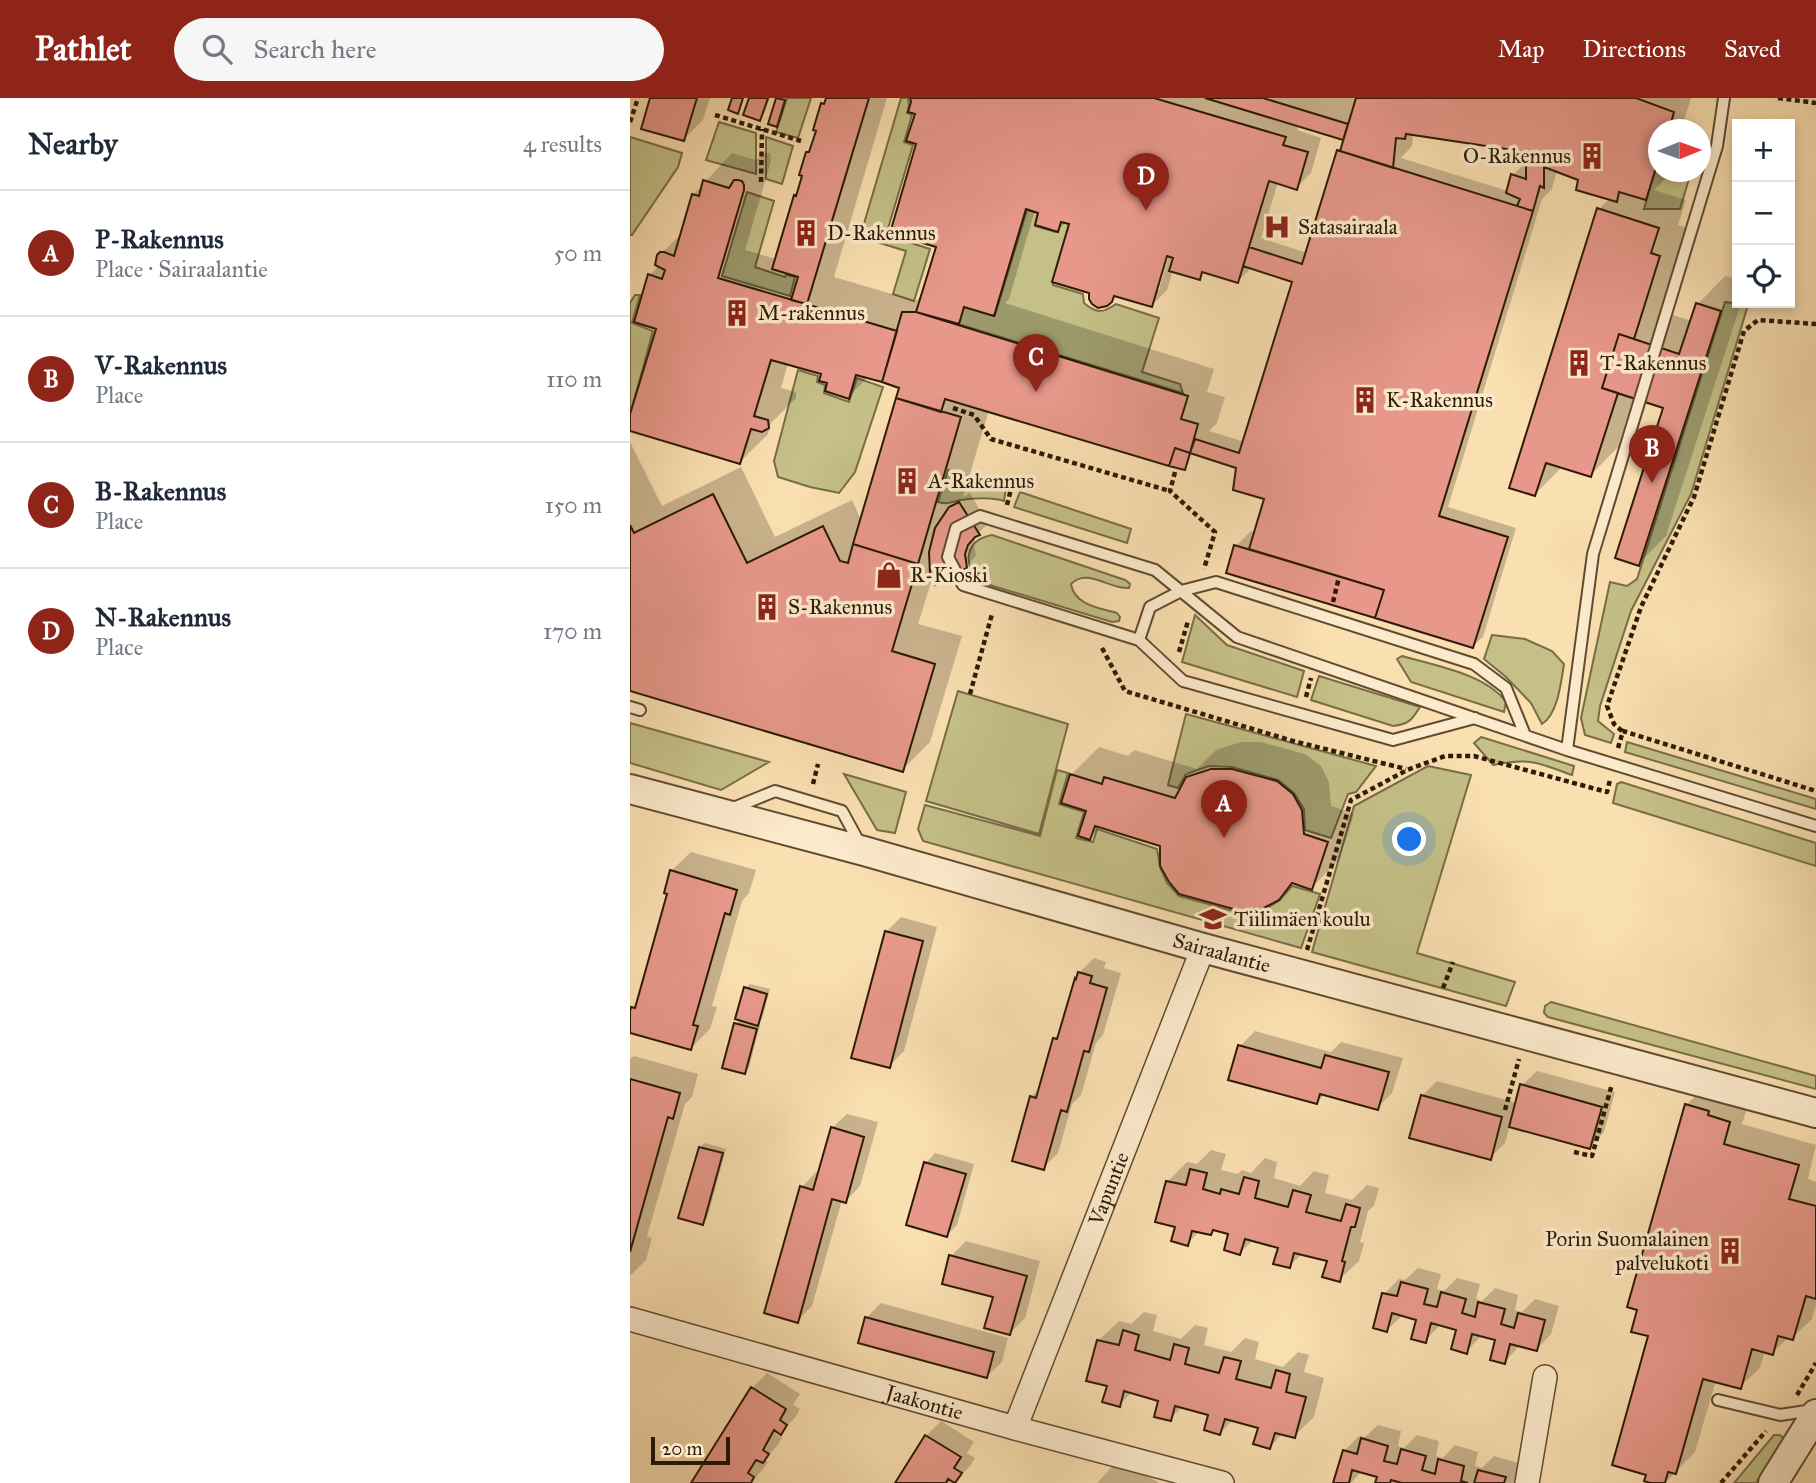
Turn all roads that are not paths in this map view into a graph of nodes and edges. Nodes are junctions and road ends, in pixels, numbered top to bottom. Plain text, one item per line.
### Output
1 (1724, 98) edge
2 (1181, 591) junction
3 (1139, 640) junction
4 (1475, 718) junction
5 (1525, 736) junction
6 (1567, 750) junction
7 (630, 789) edge
8 (1816, 826) edge
9 (1203, 948) junction
10 (1816, 1113) edge
11 (630, 1319) edge
12 (1545, 1377) dead end
13 (1718, 1401) dead end
14 (1816, 1412) edge
15 (1015, 1428) junction
16 (1222, 1483) edge
17 (1527, 1483) edge
18 (1773, 1483) edge

1 - 6 lane
2 - 3 lane
2 - 3 lane
2 - 4 lane
2 - 5 lane
3 - 4 lane
4 - 5 lane
5 - 6 lane
6 - 8 lane
7 - 9 street, Sairaalantie
9 - 10 street, Sairaalantie
9 - 15 street, Vapuntie
11 - 15 street, Jaakontie
12 - 17 street
13 - 14 lane
14 - 18 street
15 - 16 street, Jaakontie

